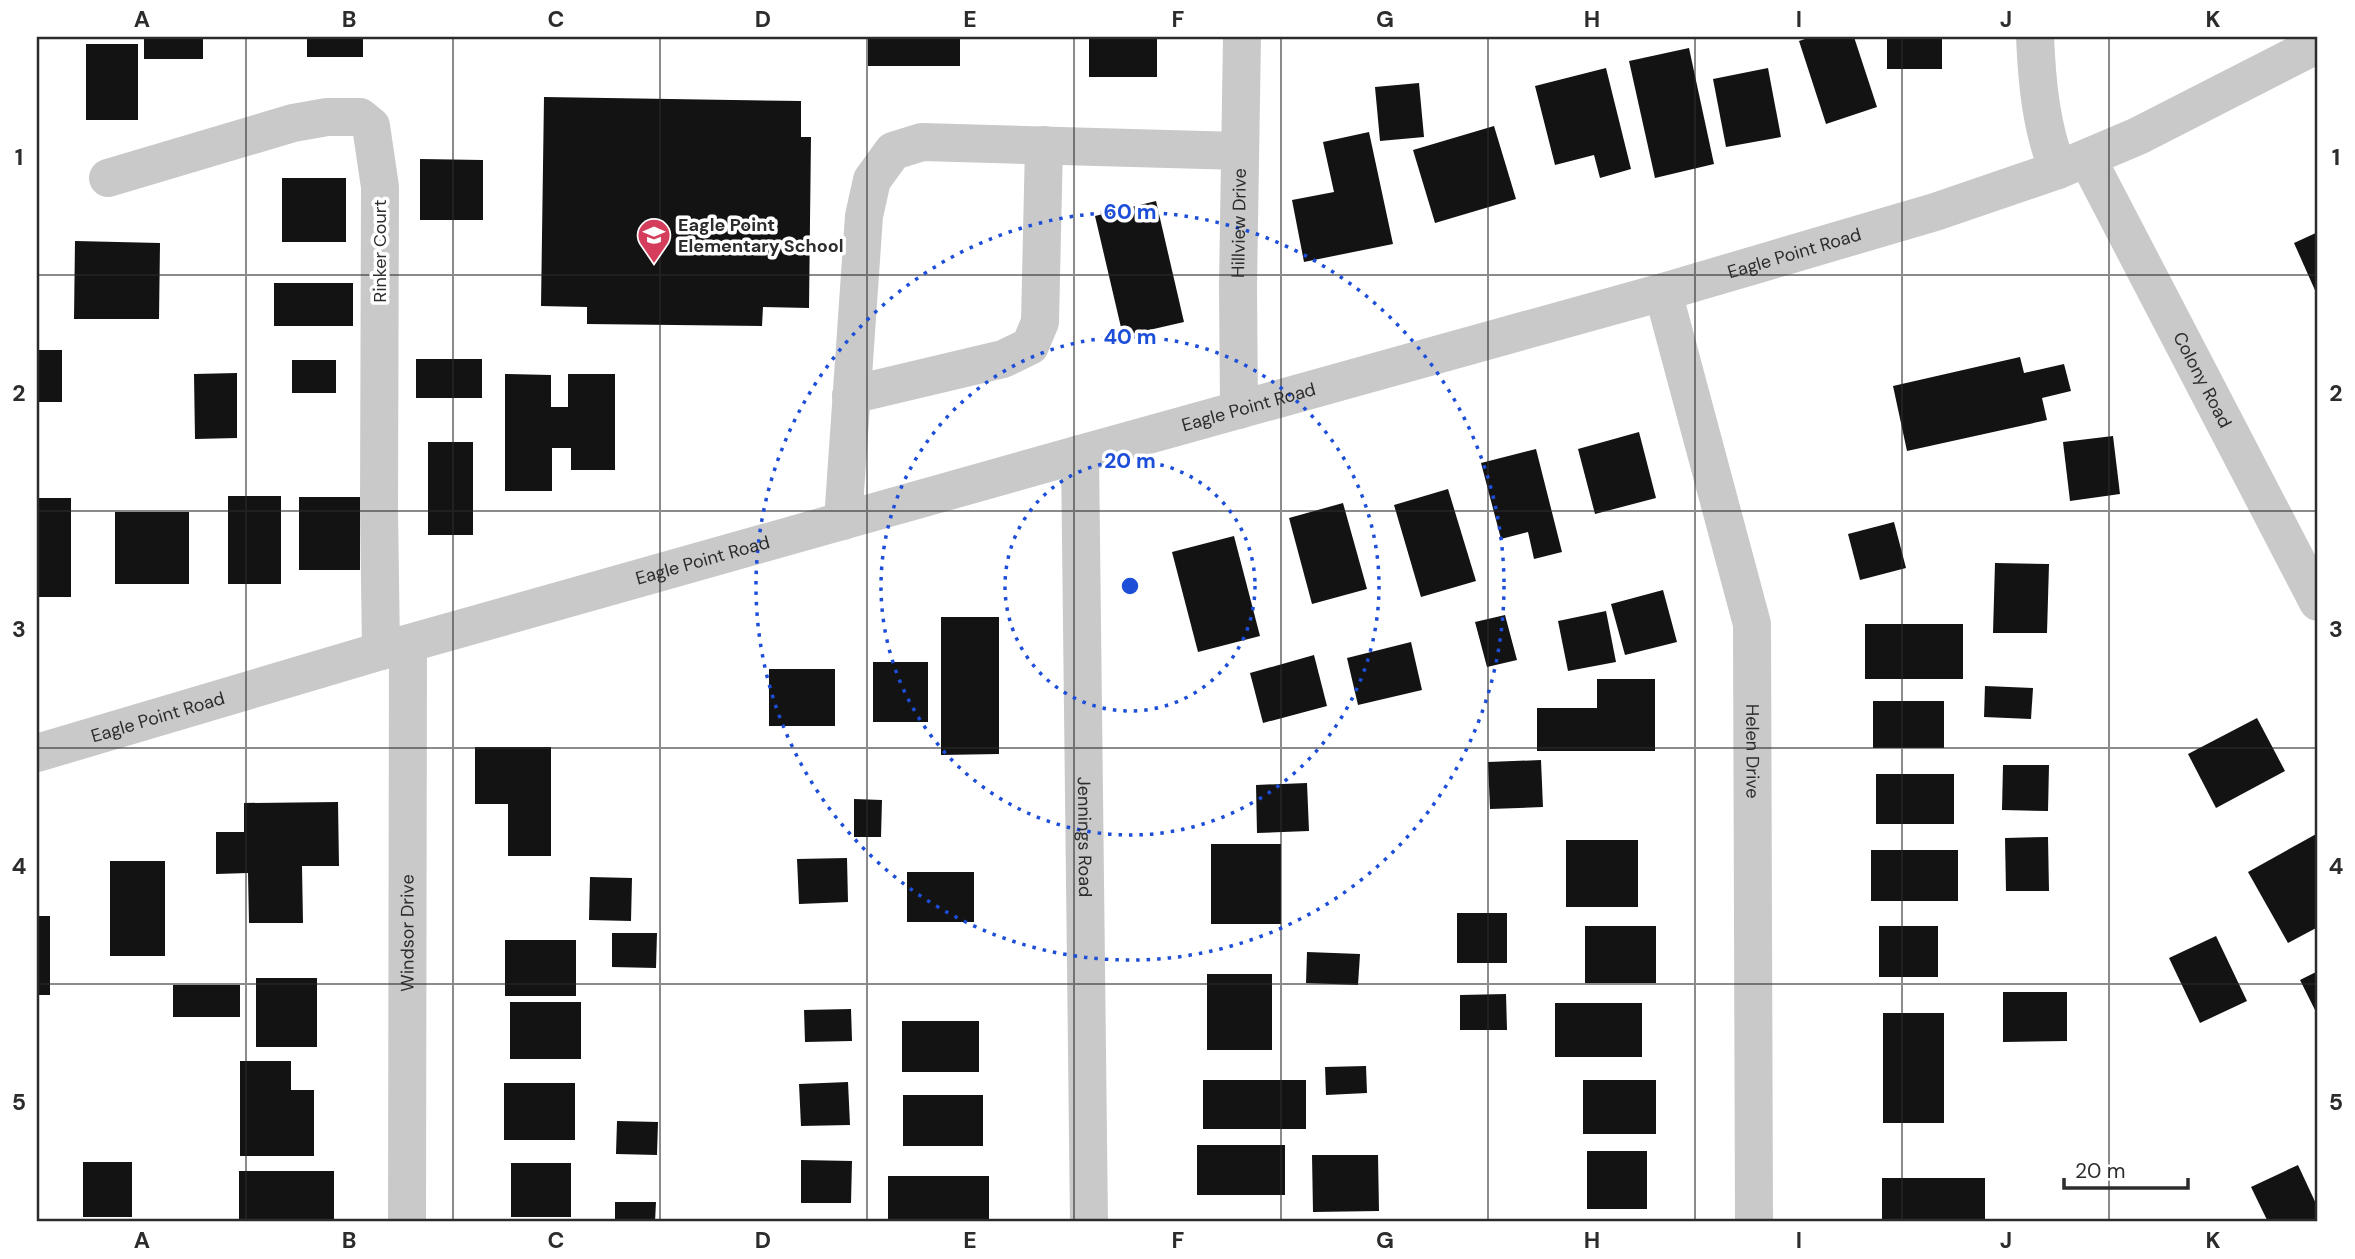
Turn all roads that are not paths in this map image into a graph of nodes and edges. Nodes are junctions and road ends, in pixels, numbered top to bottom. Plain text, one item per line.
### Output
1 (1242, 37) edge
2 (2035, 37) edge
3 (2318, 44) edge
4 (1044, 145) junction
5 (1240, 151) junction
6 (2073, 164) junction
7 (108, 178) dead end
8 (1663, 292) junction
9 (851, 395) junction
10 (1239, 410) junction
11 (1080, 454) junction
12 (843, 521) junction
13 (2318, 602) edge
14 (394, 648) junction
15 (37, 753) edge
16 (407, 1222) edge
17 (1089, 1222) edge
18 (1754, 1222) edge

1 - 5 street, Hillview Drive
2 - 6 street, Colony Road
3 - 6 street, Eagle Point Road
4 - 5 street
4 - 9 street
4 - 9 street
5 - 10 street, Hillview Drive
6 - 8 street, Eagle Point Road
6 - 13 street, Colony Road
7 - 14 street, Rinker Court
8 - 10 street, Eagle Point Road
8 - 18 street, Helen Drive
9 - 12 street
10 - 11 street, Eagle Point Road
11 - 12 street, Eagle Point Road
11 - 17 street, Jennings Road
12 - 14 street, Eagle Point Road
14 - 15 street, Eagle Point Road
14 - 16 street, Windsor Drive

